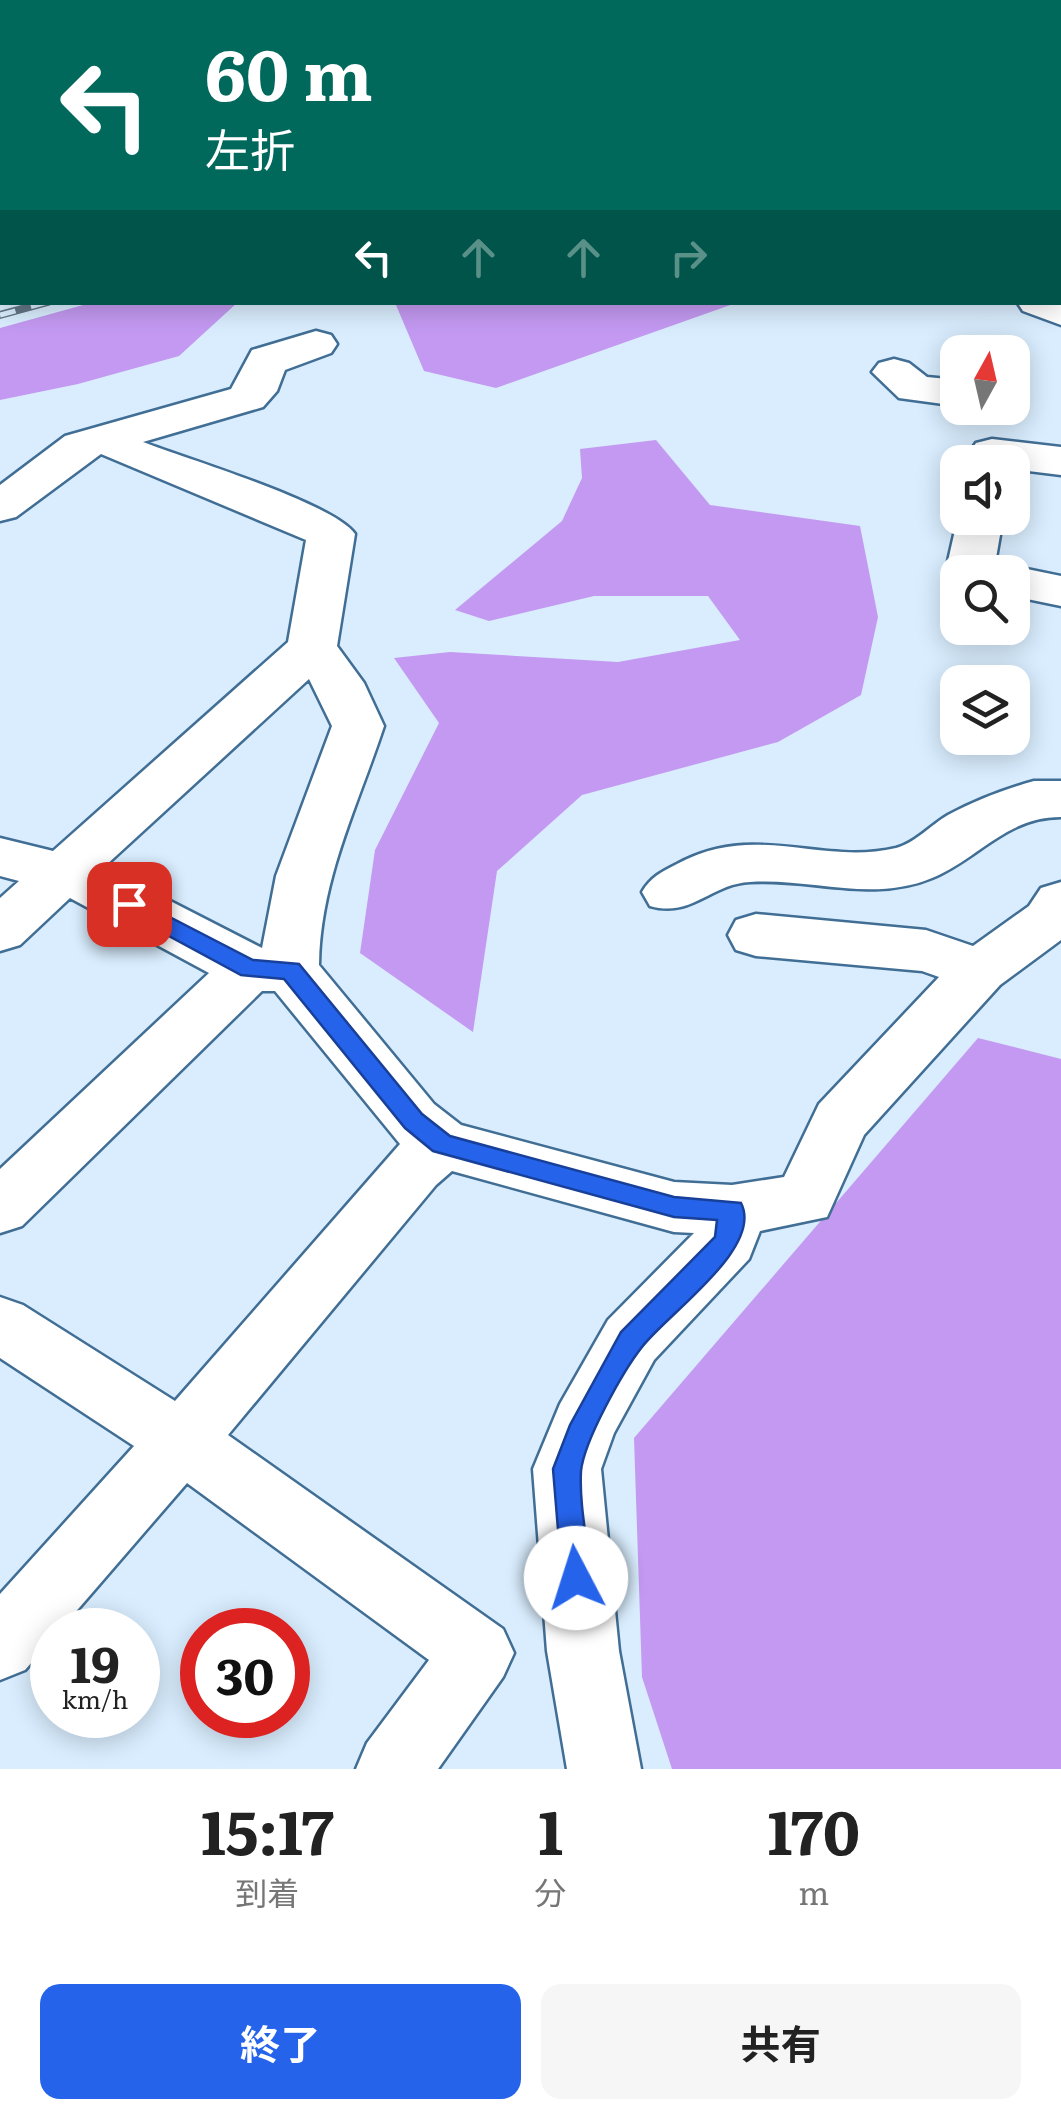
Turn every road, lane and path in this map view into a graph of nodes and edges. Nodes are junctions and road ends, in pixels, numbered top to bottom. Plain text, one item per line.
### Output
1 (316, 344) dead end
2 (894, 372) dead end
3 (940, 391) edge
4 (109, 438) junction
5 (1030, 460) edge
6 (1061, 461) edge
7 (12, 485) edge
8 (1030, 585) edge
9 (1061, 591) edge
10 (312, 648) junction
11 (1061, 799) edge
12 (0, 857) edge
13 (64, 873) junction
14 (670, 892) dead end
15 (1061, 902) edge
16 (0, 930) edge
17 (756, 935) dead end
18 (270, 970) junction
19 (980, 970) junction
20 (442, 1144) junction
21 (0, 1208) edge
22 (732, 1210) junction
23 (0, 1324) edge
24 (182, 1442) junction
25 (0, 1646) edge
26 (392, 1769) edge
27 (604, 1769) edge

1 - 4 street
2 - 3 street
4 - 7 street
4 - 10 street
5 - 6 street
8 - 9 street
10 - 13 street
10 - 18 street
11 - 14 street
12 - 13 street
13 - 16 street
13 - 18 street
15 - 19 street
17 - 19 street
18 - 20 street
18 - 21 street
19 - 22 street
20 - 22 street
20 - 24 street
22 - 27 street
23 - 24 street
24 - 25 street
24 - 26 street

